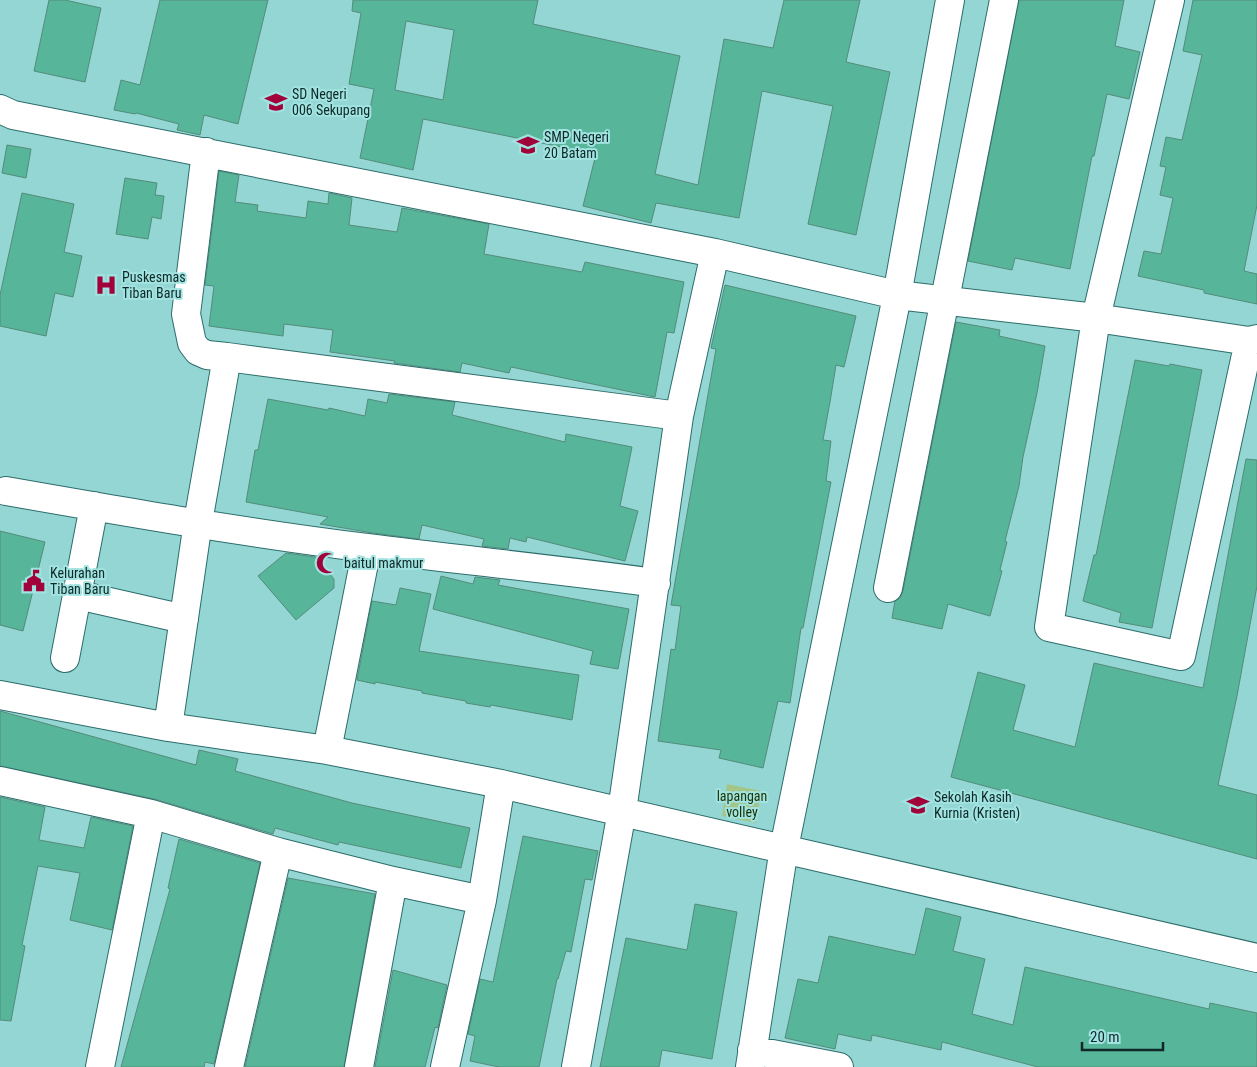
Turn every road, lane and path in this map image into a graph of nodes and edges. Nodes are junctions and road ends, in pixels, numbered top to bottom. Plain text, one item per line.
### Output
1 (950, 0) edge
2 (1004, 0) edge
3 (1170, 0) edge
4 (0, 109) edge
5 (206, 152) junction
6 (715, 253) junction
7 (897, 295) junction
8 (946, 300) junction
9 (1096, 318) junction
10 (1253, 340) edge
11 (227, 357) junction
12 (679, 416) junction
13 (6, 491) dead end
14 (94, 506) junction
15 (198, 522) junction
16 (367, 548) junction
17 (656, 583) junction
18 (888, 588) dead end
19 (78, 594) junction
20 (184, 619) junction
21 (65, 658) dead end
22 (0, 695) edge
23 (168, 727) junction
24 (327, 750) junction
25 (0, 781) edge
26 (500, 784) junction
27 (622, 811) junction
28 (151, 814) junction
29 (784, 848) junction
30 (278, 852) junction
31 (393, 881) junction
32 (482, 900) junction
33 (1257, 958) edge
34 (751, 1058) edge
35 (100, 1067) edge
36 (229, 1067) edge
37 (359, 1067) edge
38 (445, 1067) edge
39 (576, 1067) edge
40 (839, 1067) edge

1 - 7 street
2 - 8 street
3 - 9 street
4 - 5 street
5 - 6 street
5 - 11 street
6 - 7 street
6 - 12 street
7 - 8 street
7 - 29 street
8 - 9 street
8 - 18 street
9 - 10 street
9 - 10 street
11 - 12 street
11 - 15 street
12 - 17 street
13 - 14 street
14 - 15 street
14 - 19 street
15 - 16 street
15 - 20 street
16 - 17 street
16 - 24 street
17 - 27 street
19 - 20 street
19 - 21 street
20 - 23 street
22 - 23 street
23 - 24 street
24 - 26 street
25 - 28 street
26 - 27 street
26 - 32 street
27 - 29 street
27 - 39 street
28 - 30 street
28 - 35 street
29 - 33 street
29 - 34 street
30 - 31 street
30 - 36 street
31 - 32 street
31 - 37 street
32 - 38 street
34 - 40 street

